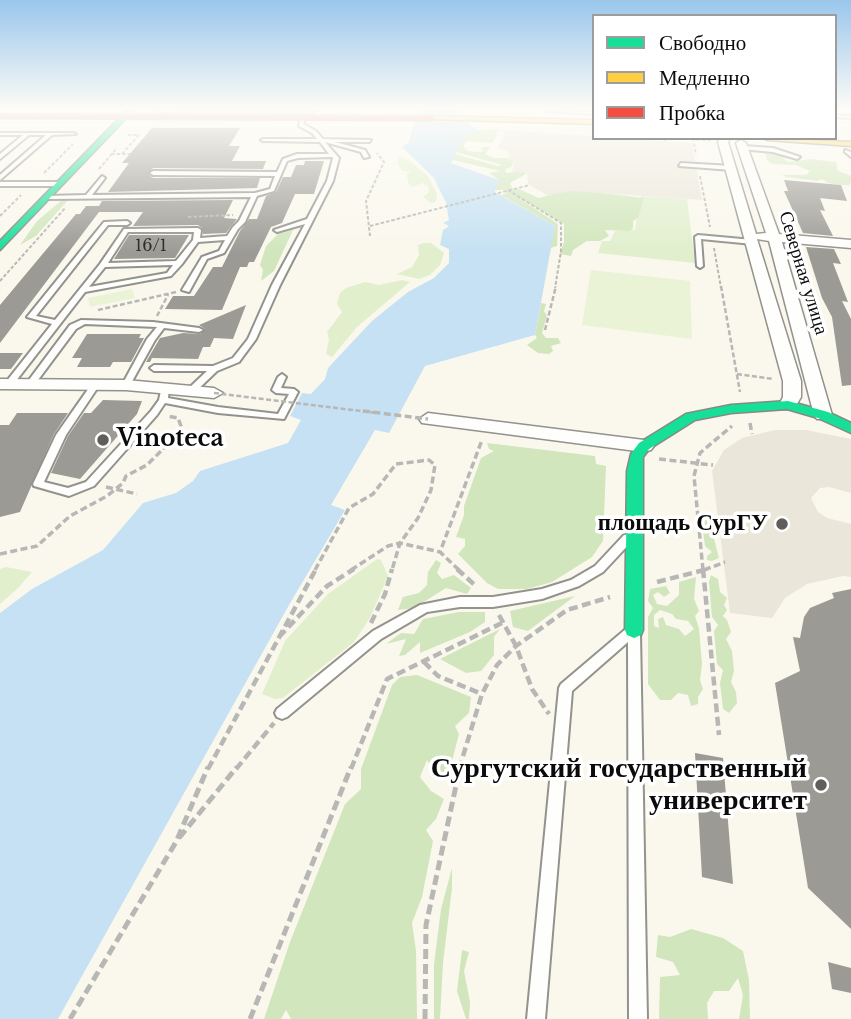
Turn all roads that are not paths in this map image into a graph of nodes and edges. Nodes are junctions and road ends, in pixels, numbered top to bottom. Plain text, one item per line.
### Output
1 (24, 158) edge
2 (85, 158) edge
3 (292, 158) edge
4 (336, 158) edge
5 (728, 158) edge
6 (746, 158) edge
7 (681, 165) dead end
8 (732, 168) junction
9 (153, 173) dead end
10 (234, 174) junction
11 (278, 174) junction
12 (0, 178) edge
13 (102, 178) dead end
14 (229, 181) dead end
15 (0, 184) edge
16 (59, 184) junction
17 (255, 195) junction
18 (88, 196) junction
19 (47, 197) junction
20 (307, 221) junction
21 (127, 223) dead end
22 (277, 230) dead end
23 (774, 237) junction
24 (229, 238) junction
25 (752, 239) junction
26 (196, 240) junction
27 (851, 244) edge
28 (0, 247) edge
29 (180, 263) junction
30 (103, 264) junction
31 (700, 266) dead end
32 (85, 290) junction
33 (186, 290) road end
34 (770, 302) junction
35 (794, 304) junction
36 (60, 321) junction
37 (157, 325) junction
38 (199, 330) dead end
39 (780, 343) junction
40 (805, 346) junction
41 (154, 368) dead end
42 (214, 369) junction
43 (282, 377) dead end
44 (4, 384) edge
45 (126, 385) junction
46 (29, 386) junction
47 (94, 387) junction
48 (191, 391) junction
49 (214, 393) road end
50 (164, 394) junction
51 (788, 405) junction
52 (823, 415) junction
53 (432, 418) road end
54 (851, 429) edge
55 (644, 446) junction
56 (635, 532) junction
57 (634, 630) junction
58 (282, 713) road end
59 (536, 1019) edge
60 (638, 1019) edge

1 - 12 lane
2 - 16 main road
3 - 11 lane
4 - 20 lane
5 - 8 street
6 - 23 street, Северная улица
7 - 8 lane
8 - 25 street
9 - 10 lane
10 - 11 lane
10 - 14 lane
11 - 17 lane
13 - 18 lane
15 - 16 lane
16 - 19 main road
17 - 18 lane
17 - 24 lane
18 - 19 lane
19 - 28 main road
20 - 22 lane
20 - 42 lane
21 - 36 lane
23 - 25 street
23 - 27 street
23 - 35 street, Северная улица
24 - 26 lane
24 - 33 lane
25 - 31 lane
25 - 34 street
26 - 29 lane
26 - 30 lane
29 - 30 lane
29 - 32 lane
30 - 32 lane
32 - 36 lane
34 - 35 lane
34 - 39 street
35 - 40 street, Северная улица
36 - 44 lane
37 - 38 lane
37 - 45 lane
37 - 46 lane
39 - 40 lane
39 - 51 street
40 - 52 street, Северная улица
41 - 42 lane
42 - 48 lane
43 - 50 lane
44 - 46 street
45 - 47 street
45 - 50 street
46 - 47 street
47 - 50 lane
48 - 49 street
48 - 50 street
51 - 52 main road
51 - 55 main road
52 - 54 main road
53 - 55 street
55 - 56 main road
56 - 57 main road
56 - 58 lane
57 - 59 lane
57 - 60 lane

